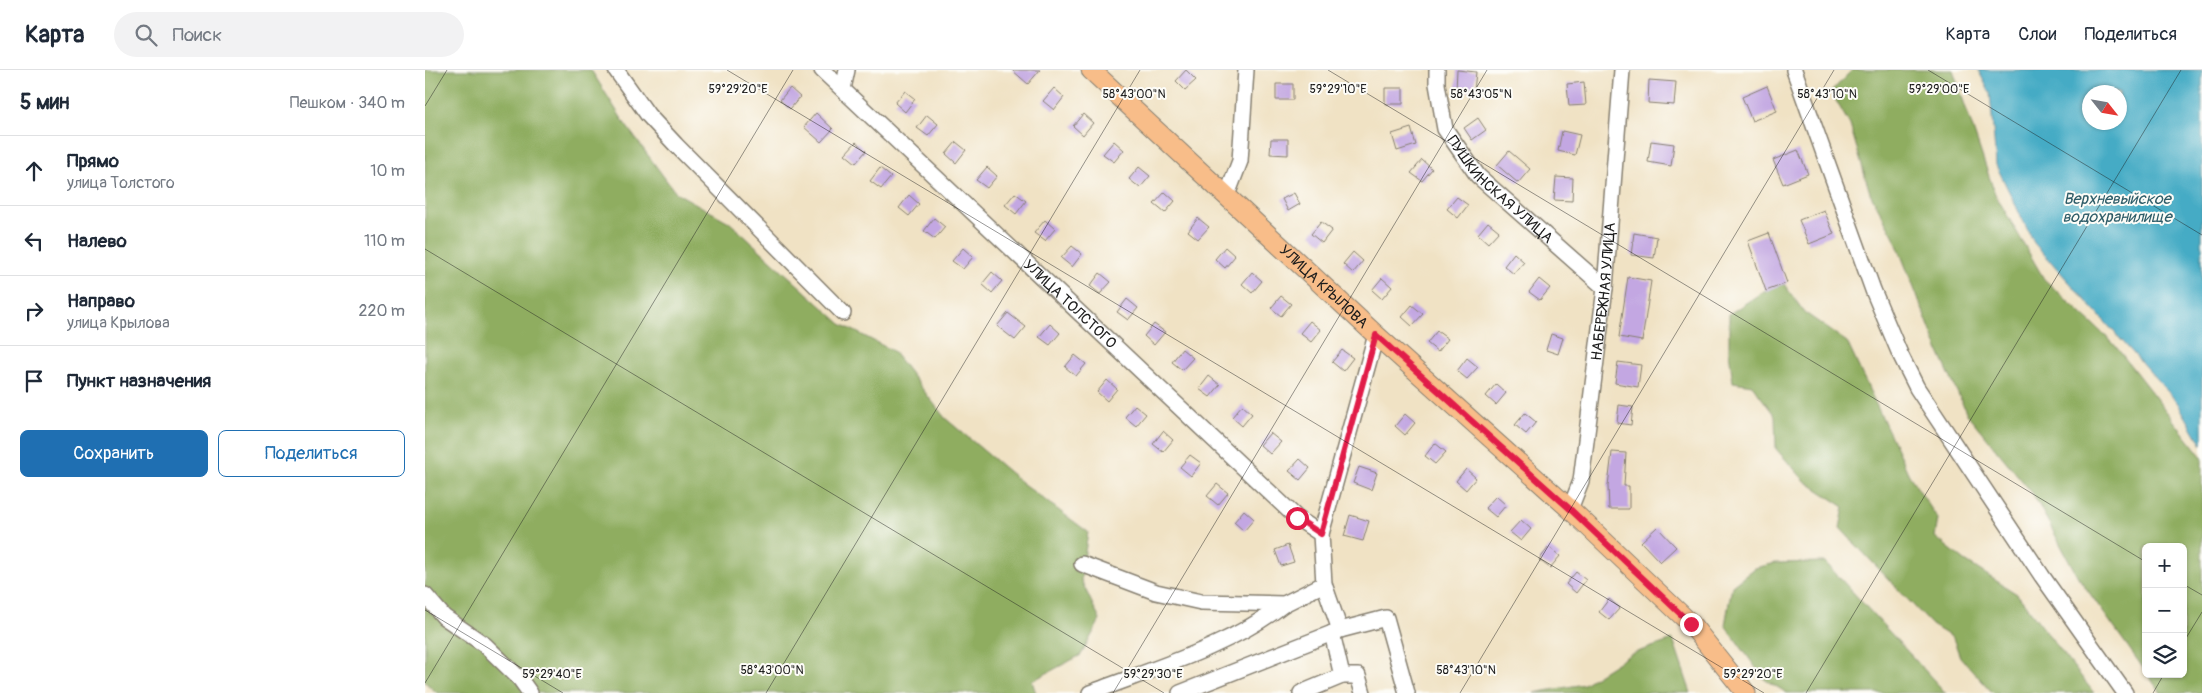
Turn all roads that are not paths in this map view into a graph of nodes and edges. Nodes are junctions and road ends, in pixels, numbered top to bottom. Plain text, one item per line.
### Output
1 (616, 70) edge
2 (822, 70) edge
3 (847, 70) edge
4 (1091, 70) edge
5 (1246, 70) edge
6 (1437, 70) edge
7 (1622, 70) edge
8 (1794, 70) edge
9 (843, 89) junction
10 (1227, 195) junction
11 (1605, 288) junction
12 (843, 312) dead end
13 (1376, 335) junction
14 (1570, 509) junction
15 (1321, 534) junction
16 (1082, 564) dead end
17 (1324, 584) junction
18 (425, 595) edge
19 (1284, 604) junction
20 (1336, 631) junction
21 (1342, 676) junction
22 (1325, 688) edge
23 (529, 693) edge
24 (1090, 693) edge
25 (1180, 693) edge
26 (1301, 693) edge
27 (1363, 693) edge
28 (1407, 693) edge
29 (1746, 693) edge
30 (2125, 693) edge

1 - 12 street
2 - 9 street, УЛИЦА ТОЛСТОГО
3 - 9 street
4 - 10 main road, УЛИЦА КРЫЛОВА
5 - 10 street
6 - 11 street, ПУШКИНСКАЯ УЛИЦА
7 - 11 street, НАБЕРЕЖНАЯ УЛИЦА
8 - 30 street
9 - 15 street, УЛИЦА ТОЛСТОГО
10 - 13 main road, УЛИЦА КРЫЛОВА
11 - 14 street, НАБЕРЕЖНАЯ УЛИЦА
13 - 14 main road, УЛИЦА КРЫЛОВА
13 - 15 street
14 - 29 main road, УЛИЦА КРЫЛОВА
15 - 17 street
16 - 19 street
17 - 19 street
17 - 20 street
18 - 23 street
19 - 24 street
20 - 21 street
20 - 25 street
20 - 28 street
21 - 22 street
21 - 27 street
22 - 26 street

